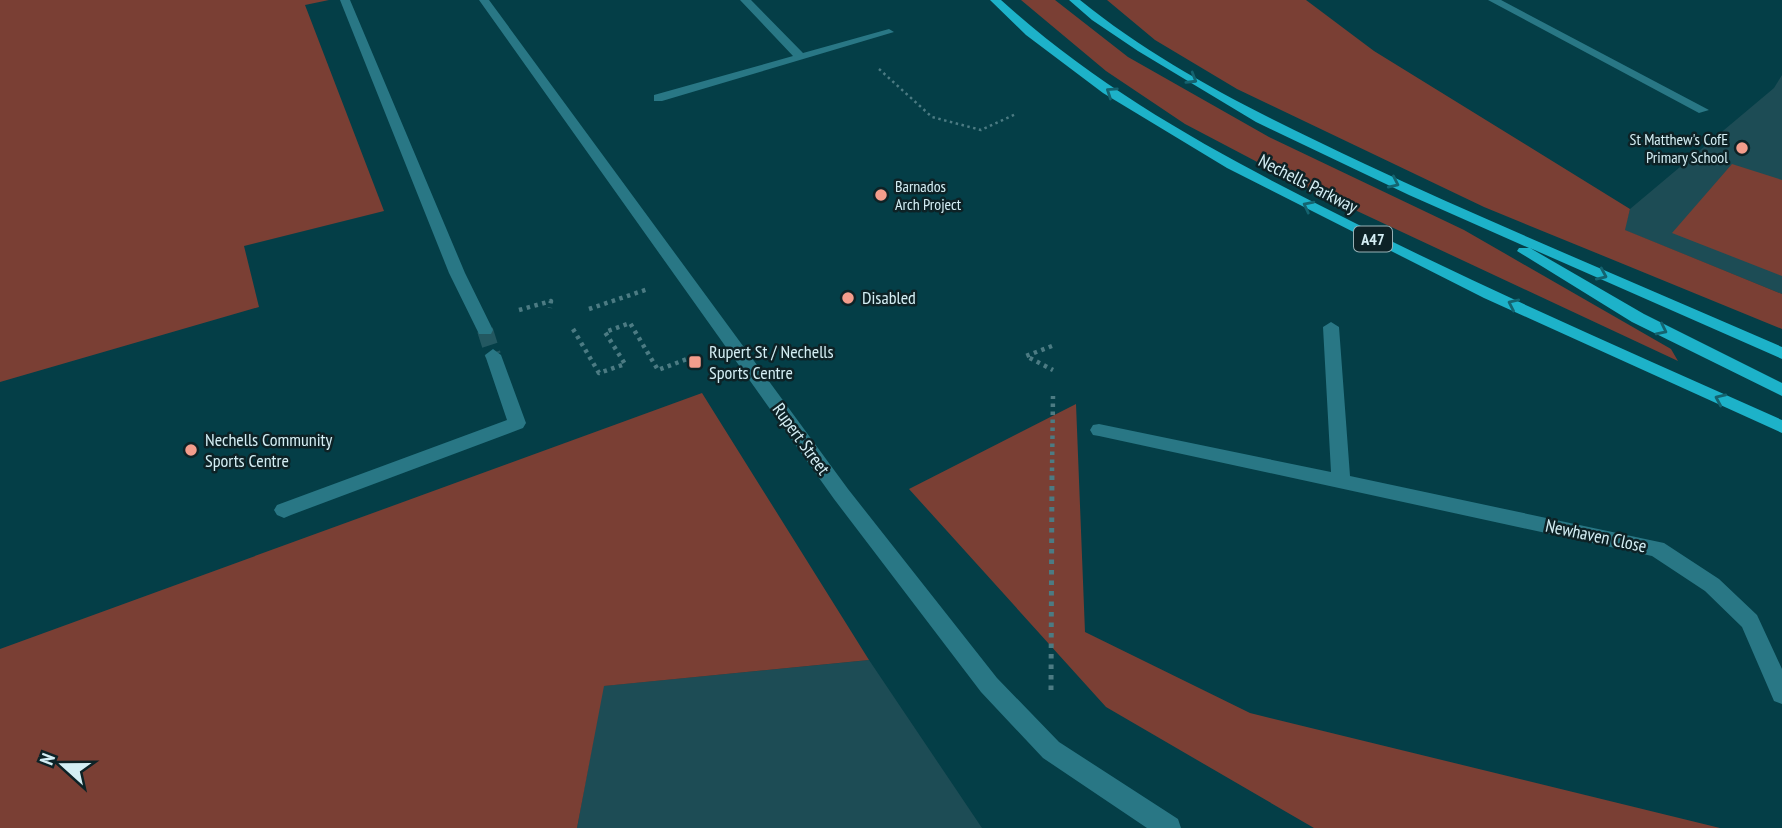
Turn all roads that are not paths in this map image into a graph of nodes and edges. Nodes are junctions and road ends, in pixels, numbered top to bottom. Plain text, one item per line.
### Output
1 (345, 0) edge
2 (484, 0) edge
3 (745, 0) edge
4 (995, 0) edge
5 (1074, 0) edge
6 (1493, 0) edge
7 (889, 32) dead end
8 (801, 57) junction
9 (658, 98) dead end
10 (1703, 110) dead end
11 (1455, 210) junction
12 (1331, 327) dead end
13 (485, 330) tunnel mouth
14 (1782, 354) edge
15 (493, 355) tunnel mouth
16 (1782, 390) edge
17 (1782, 427) edge
18 (1100, 430) dead end
19 (1341, 482) junction
20 (284, 510) dead end
21 (1782, 694) edge
22 (1169, 828) edge

1 - 13 street
2 - 22 street, Rupert Street
3 - 8 street
17 -> 4 main road, Nechells Parkway / A47
5 -> 11 main road, Nechells Parkway
6 - 10 street
7 - 8 street
8 - 9 street
11 -> 14 main road, Nechells Parkway
11 -> 16 main road
12 - 19 street
15 - 20 street
18 - 19 street, Newhaven Close
19 - 21 street, Newhaven Close

